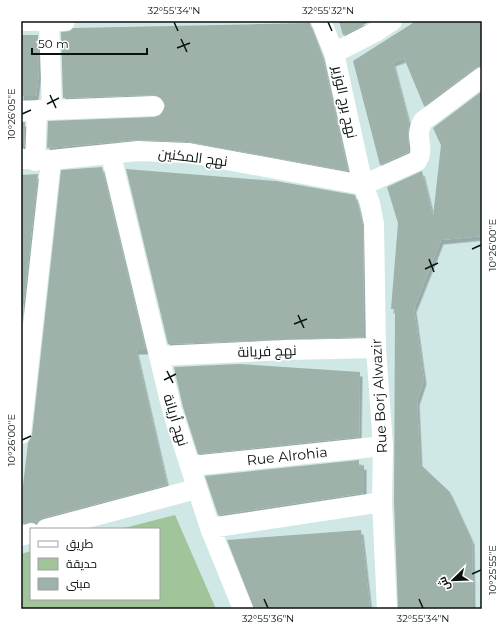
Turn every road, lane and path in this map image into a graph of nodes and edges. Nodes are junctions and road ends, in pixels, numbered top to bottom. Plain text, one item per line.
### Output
1 (21, 21) edge
2 (49, 21) edge
3 (65, 21) edge
4 (321, 21) edge
5 (392, 21) edge
6 (334, 52) junction
7 (482, 77) edge
8 (154, 106) dead end
9 (36, 110) edge
10 (111, 155) junction
11 (36, 160) edge
12 (363, 185) junction
13 (376, 348) junction
14 (159, 356) junction
15 (21, 434) edge
16 (383, 446) junction
17 (190, 466) junction
18 (196, 489) junction
19 (382, 502) junction
20 (50, 528) edge
21 (210, 528) junction
22 (243, 609) edge
23 (387, 609) edge

1 - 2 street
2 - 3 street
2 - 9 street
4 - 6 street, نهج برج الوزير
5 - 6 street
6 - 12 street, نهج برج الوزير
7 - 12 street
8 - 9 street
9 - 11 street
10 - 11 street, نهج المكنين
10 - 12 street, نهج المكنين
10 - 14 street, نهج أريانة
11 - 15 street
12 - 13 street, Rue Borj Alwazir
13 - 14 street, نهج فريانة
13 - 16 street, Rue Borj Alwazir
14 - 17 street, نهج أريانة
16 - 17 street, Rue Alrohia
16 - 19 street, Rue Borj Alwazir
17 - 18 street, نهج أريانة
18 - 20 street
18 - 21 street, نهج أريانة
19 - 21 street
19 - 23 street, Rue Borj Alwazir
21 - 22 street, نهج أريانة

